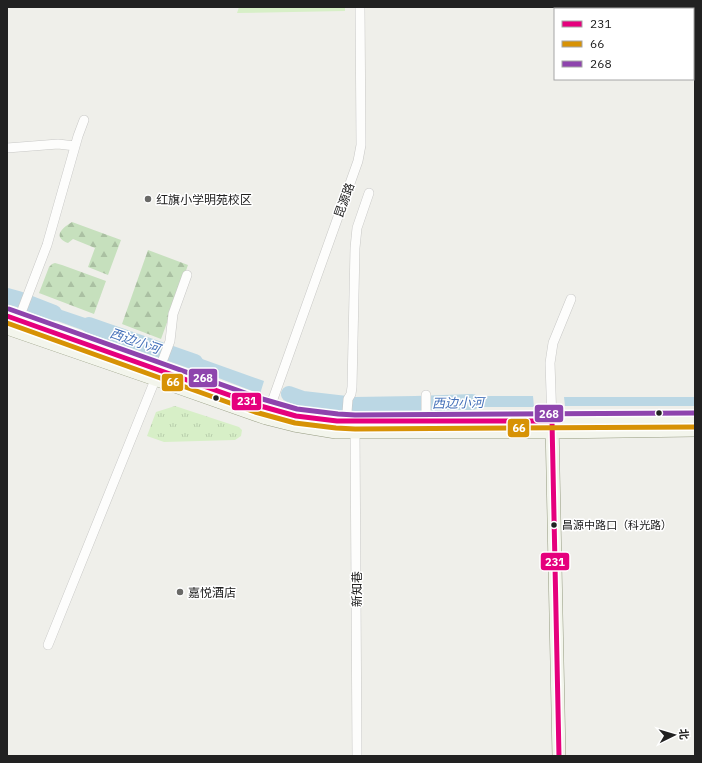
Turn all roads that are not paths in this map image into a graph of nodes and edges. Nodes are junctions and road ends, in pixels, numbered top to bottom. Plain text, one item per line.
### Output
1 (360, 7) edge
2 (84, 120) dead end
3 (75, 146) junction
4 (7, 148) edge
5 (370, 193) dead end
6 (187, 275) dead end
7 (571, 299) dead end
8 (13, 322) edge
9 (159, 371) junction
10 (426, 395) dead end
11 (269, 410) junction
12 (426, 419) junction
13 (695, 420) edge
14 (552, 426) junction
15 (351, 427) junction
16 (695, 430) edge
17 (48, 645) dead end
18 (357, 756) edge
19 (559, 756) edge

1 - 11 street, 昆源路
2 - 3 street
3 - 4 street
3 - 8 street
5 - 15 street, 新知巷
6 - 9 street
7 - 14 street
8 - 9 main road
9 - 11 main road
9 - 17 street
10 - 12 street
11 - 15 main road
12 - 14 main road
12 - 15 main road
13 - 14 main road
14 - 15 main road
14 - 16 main road
14 - 19 main road
15 - 18 street, 新知巷

